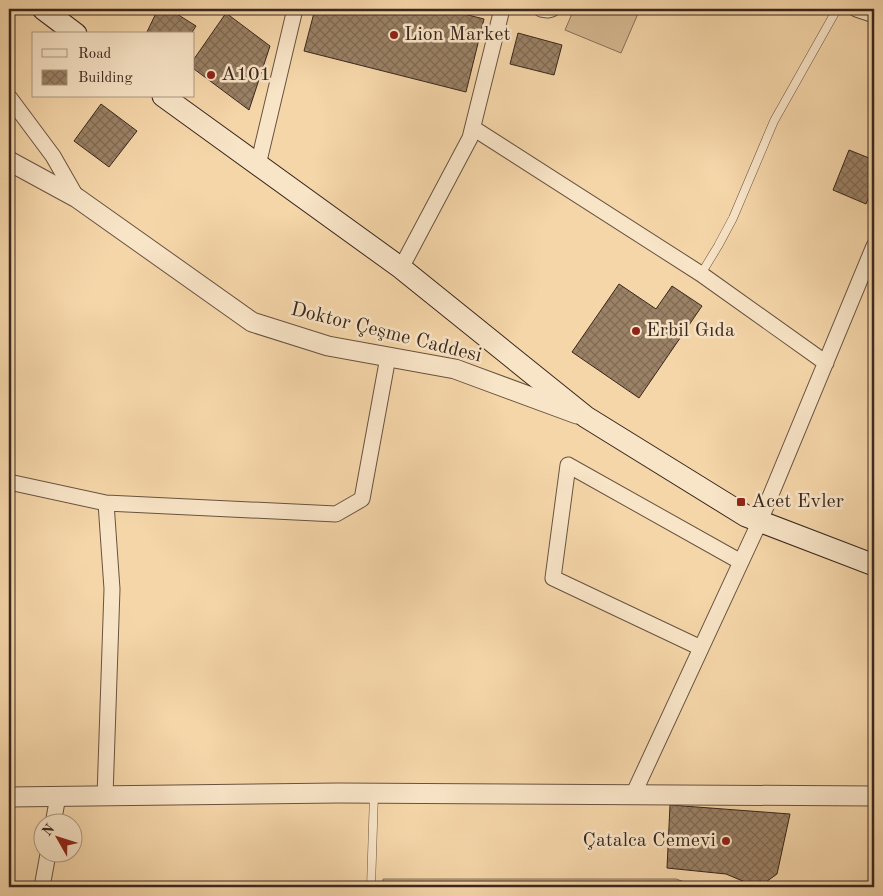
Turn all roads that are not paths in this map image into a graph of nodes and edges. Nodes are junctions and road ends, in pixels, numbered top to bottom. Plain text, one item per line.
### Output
1 (43, 9) edge
2 (295, 9) edge
3 (502, 9) edge
4 (541, 9) edge
5 (552, 9) edge
6 (837, 9) edge
7 (856, 9) edge
8 (874, 16) edge
9 (73, 32) edge
10 (9, 97) edge
11 (166, 98) edge
12 (473, 128) junction
13 (9, 161) edge
14 (258, 165) junction
15 (77, 198) junction
16 (874, 246) edge
17 (401, 268) junction
18 (701, 274) junction
19 (388, 357) junction
20 (826, 363) junction
21 (586, 416) junction
22 (9, 482) edge
23 (106, 504) junction
24 (760, 521) junction
25 (741, 562) junction
26 (874, 565) edge
27 (701, 648) junction
28 (374, 794) junction
29 (632, 795) junction
30 (58, 796) junction
31 (105, 796) junction
32 (874, 796) edge
33 (9, 797) edge
34 (55, 814) edge
35 (46, 864) edge
36 (42, 887) edge
37 (371, 887) edge

1 - 9 main road
2 - 14 street
3 - 12 street
4 - 5 street
6 - 18 lane
7 - 8 street
10 - 15 street
11 - 14 main road
12 - 17 street
12 - 18 street
13 - 15 street, Doktor Çeşme Caddesi
14 - 17 main road
15 - 19 street, Doktor Çeşme Caddesi
16 - 20 street
17 - 21 main road
18 - 20 street
19 - 21 street, Doktor Çeşme Caddesi
19 - 23 street
20 - 24 street
21 - 24 main road
22 - 23 street
23 - 31 street
24 - 25 street
24 - 26 main road
25 - 27 street
25 - 27 street
27 - 29 street
28 - 29 street
28 - 31 street
28 - 37 lane
29 - 32 street
30 - 31 street
30 - 33 street
30 - 34 street
35 - 36 street

